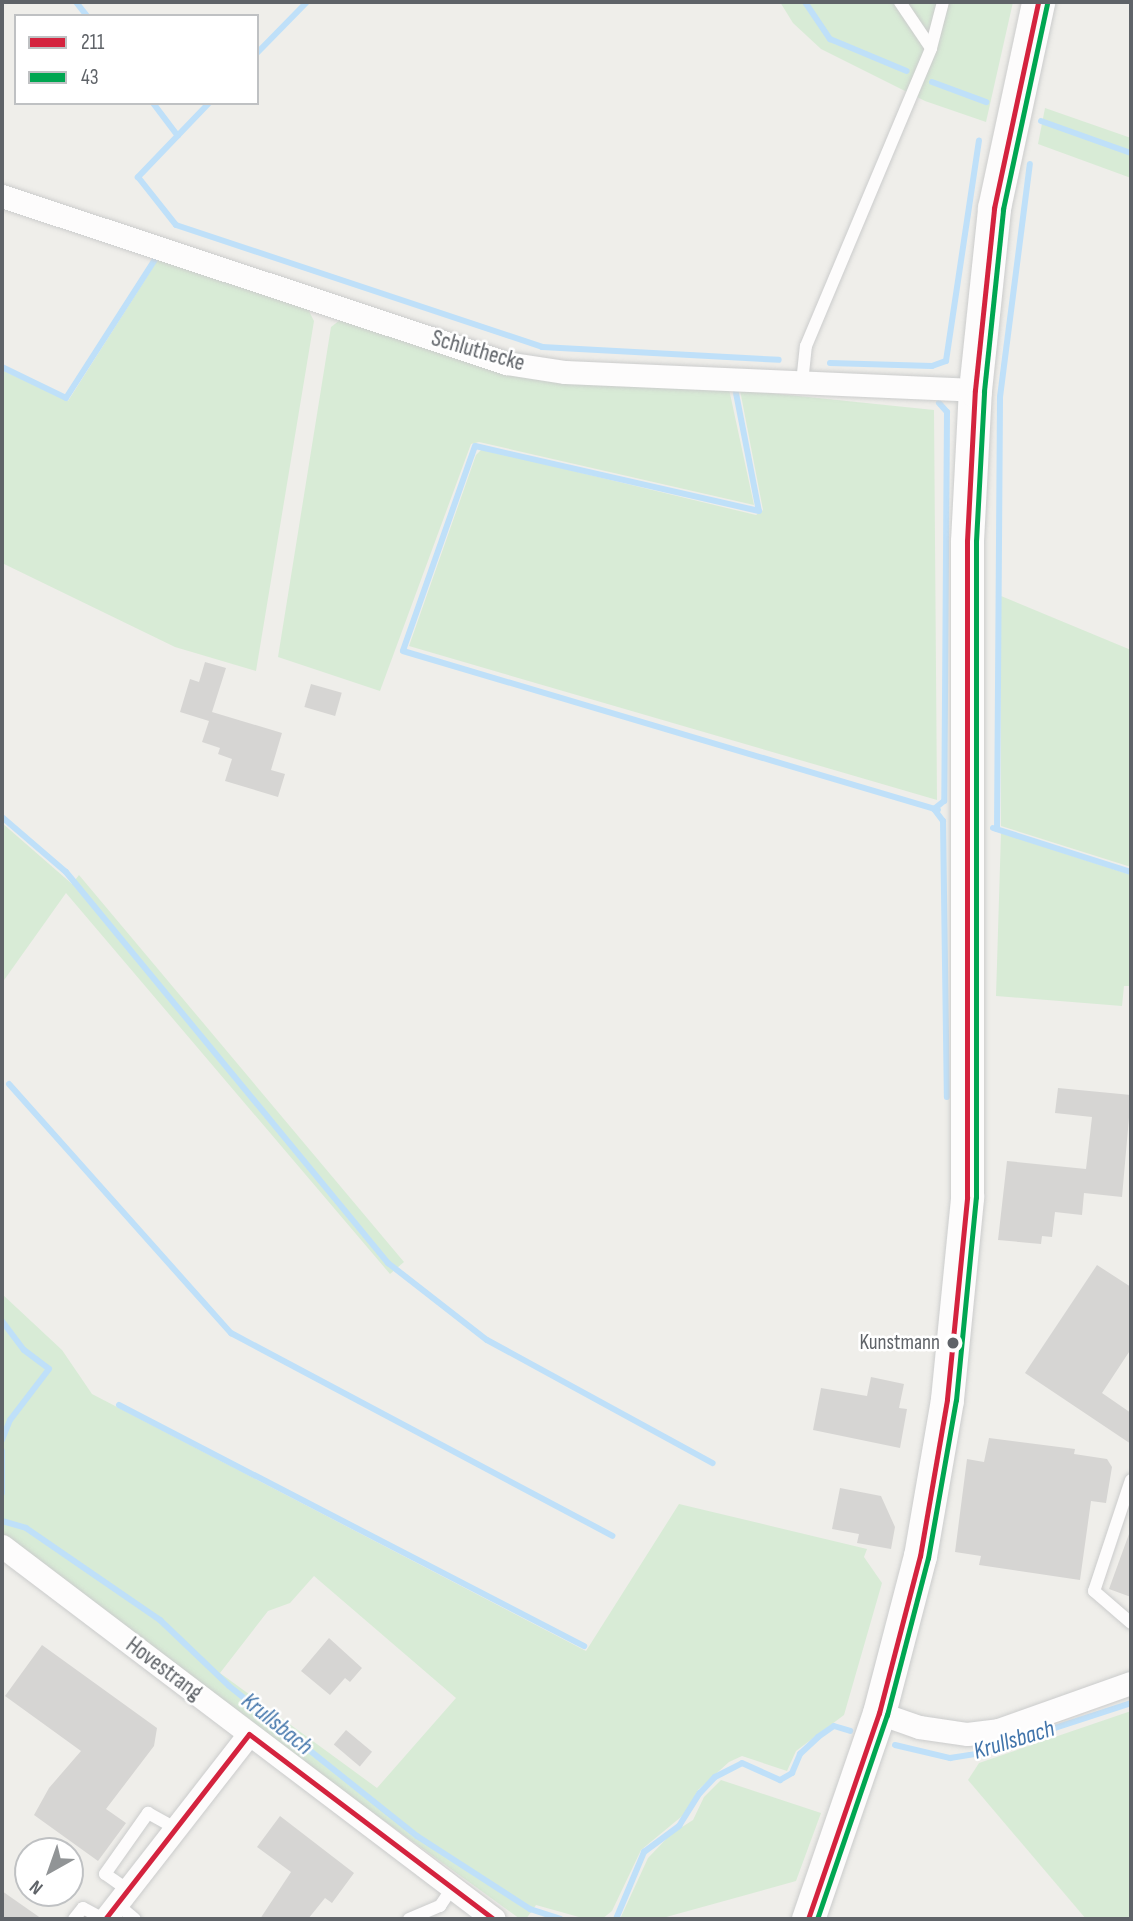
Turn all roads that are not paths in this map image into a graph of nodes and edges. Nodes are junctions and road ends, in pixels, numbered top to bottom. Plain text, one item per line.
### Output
1 (900, 2) edge
2 (943, 2) edge
3 (1038, 2) edge
4 (931, 48) junction
5 (2, 195) edge
6 (802, 383) junction
7 (975, 390) junction
8 (1131, 1480) edge
9 (2, 1546) edge
10 (1131, 1623) edge
11 (1131, 1683) edge
12 (879, 1713) junction
13 (249, 1734) junction
14 (452, 1888) junction
15 (113, 1908) edge
16 (74, 1919) edge
17 (135, 1919) edge
18 (409, 1919) edge
19 (494, 1919) edge
20 (808, 1919) edge

1 - 4 lane
2 - 4 lane
3 - 7 main road
4 - 6 lane
5 - 6 street, Schluthecke
6 - 7 street, Schluthecke
7 - 12 main road
8 - 10 lane
9 - 13 street, Hovestrang
11 - 12 street
12 - 20 main road
13 - 14 street, Hovestrang
13 - 15 street
14 - 18 lane
14 - 19 street, Hovestrang
15 - 16 lane
15 - 17 lane

